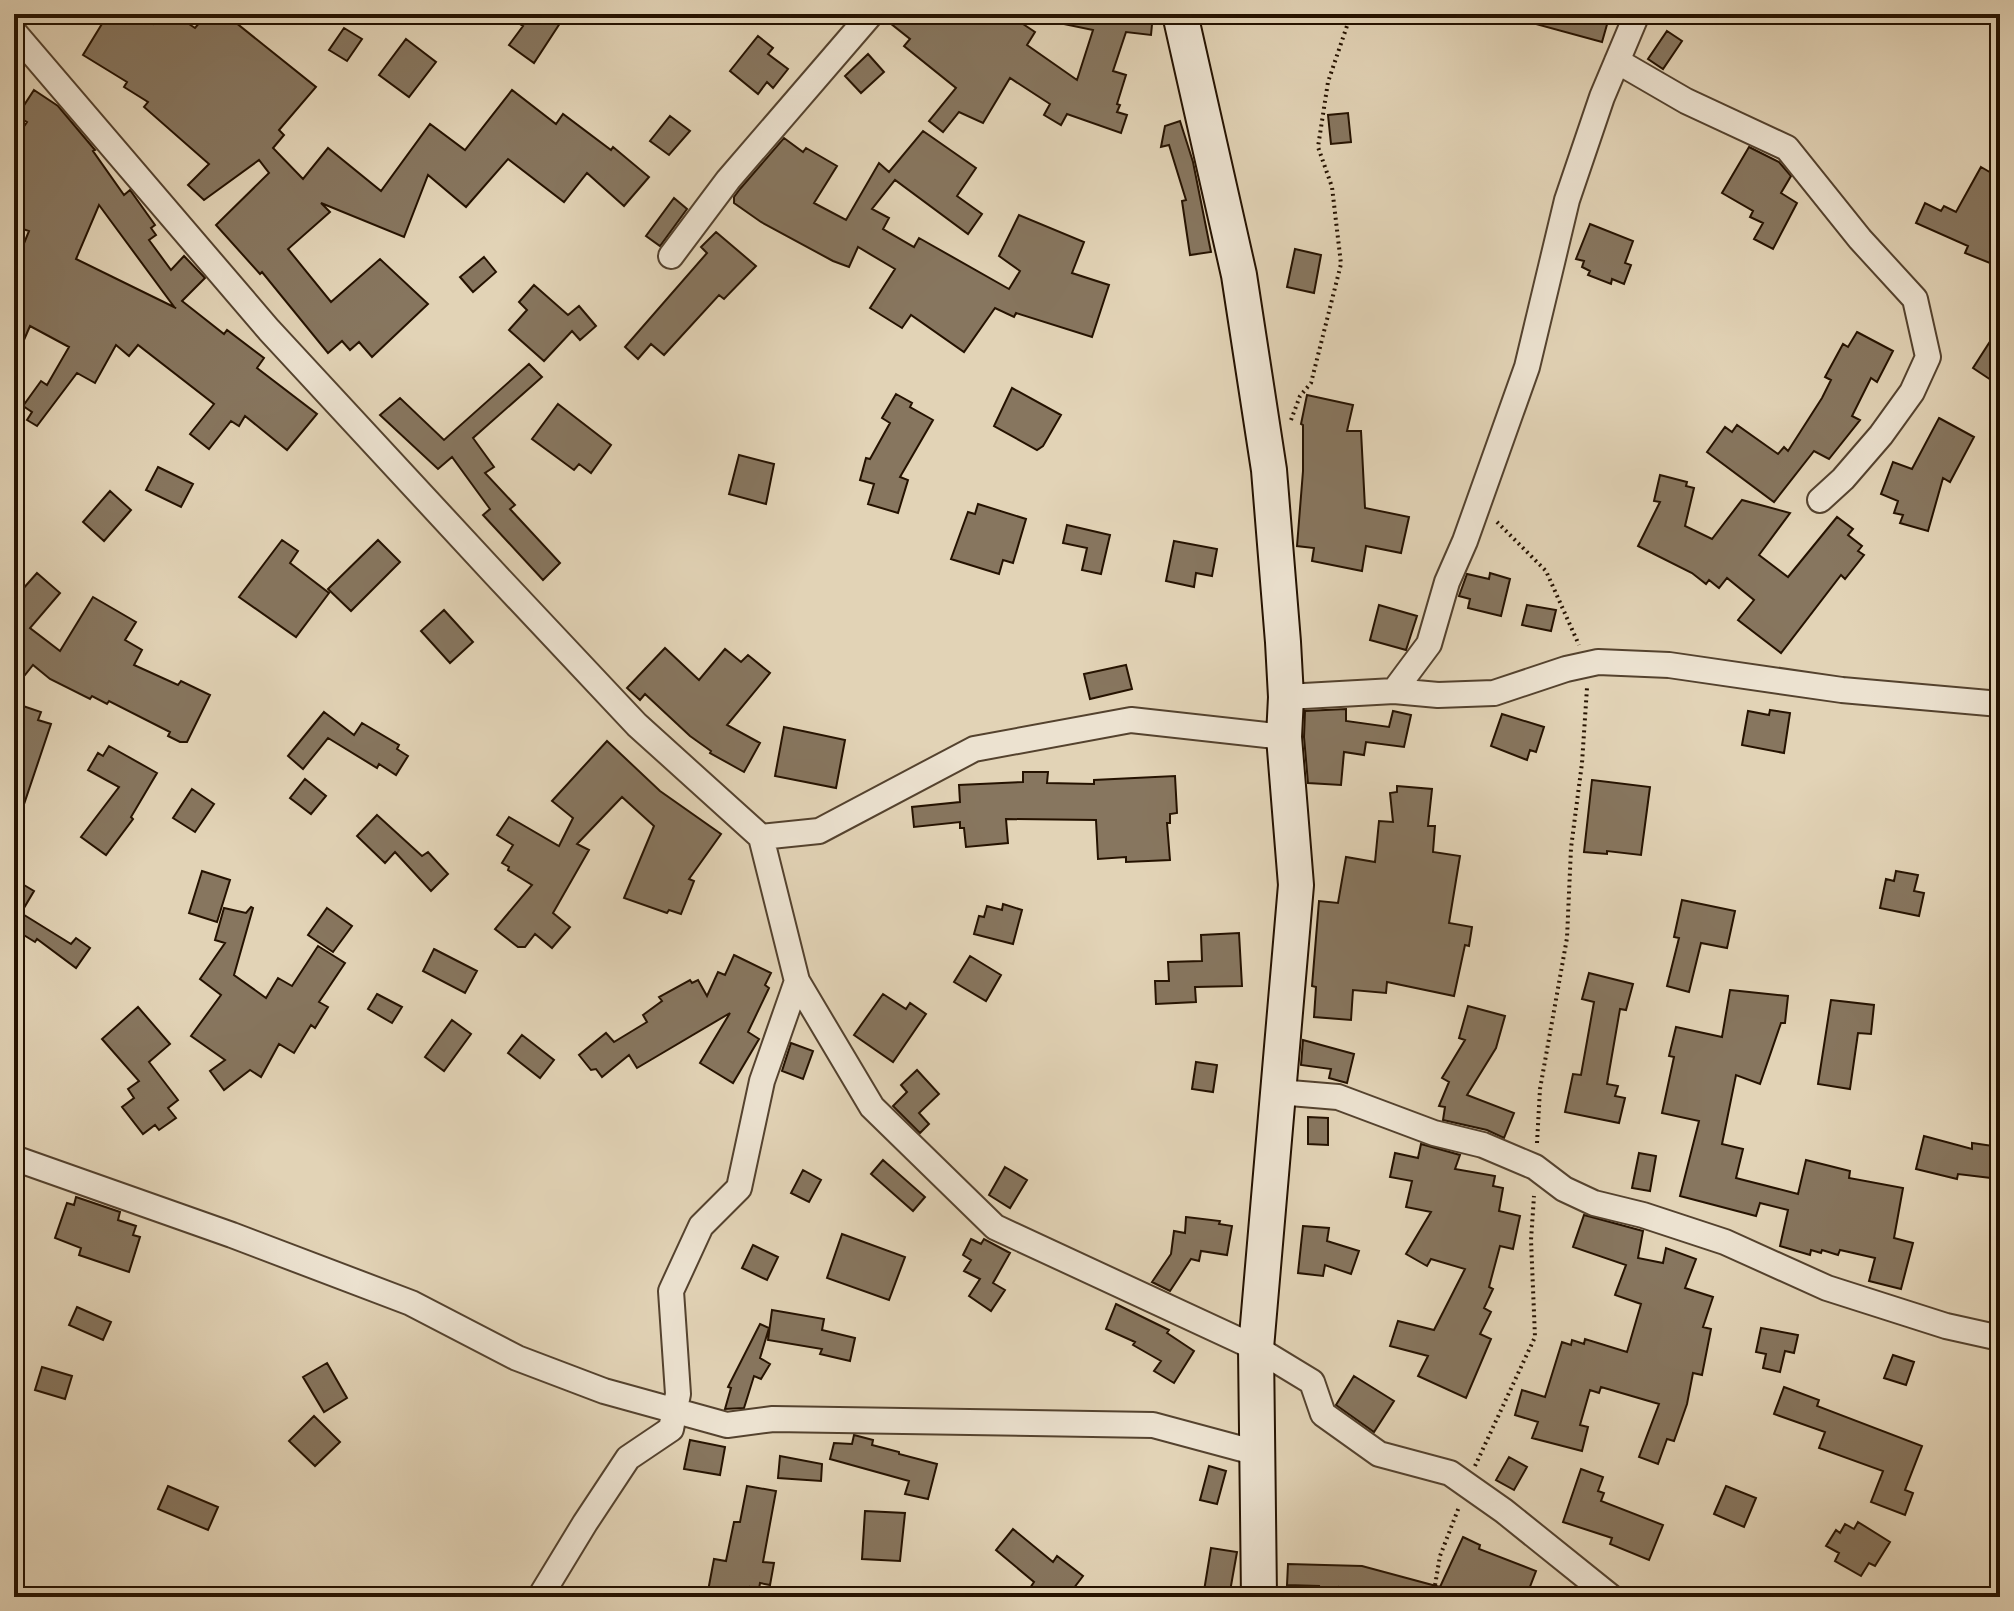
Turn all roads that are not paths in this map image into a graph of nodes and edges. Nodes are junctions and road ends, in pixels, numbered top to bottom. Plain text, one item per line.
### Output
1 (871, 14) edge
2 (1180, 14) edge
3 (1637, 14) edge
4 (14, 32) edge
5 (1617, 61) junction
6 (671, 256) dead end
7 (1820, 500) dead end
8 (1394, 691) junction
9 (1286, 697) junction
10 (2000, 704) edge
11 (1284, 737) junction
12 (761, 837) junction
13 (797, 981) junction
14 (1278, 1092) junction
15 (14, 1158) edge
16 (2000, 1338) edge
17 (1256, 1348) junction
18 (674, 1413) junction
19 (1257, 1453) junction
20 (540, 1597) edge
21 (1259, 1597) edge
22 (1611, 1597) edge

1 - 6 street
2 - 9 street
3 - 5 street
4 - 12 street
5 - 7 street
5 - 8 street
8 - 9 street
8 - 10 street
9 - 11 street
11 - 12 street
11 - 14 street
12 - 13 street
13 - 17 street
13 - 18 street
14 - 16 street
14 - 17 street
15 - 18 street
17 - 19 street
17 - 22 street
18 - 19 street
18 - 20 street
19 - 21 street

